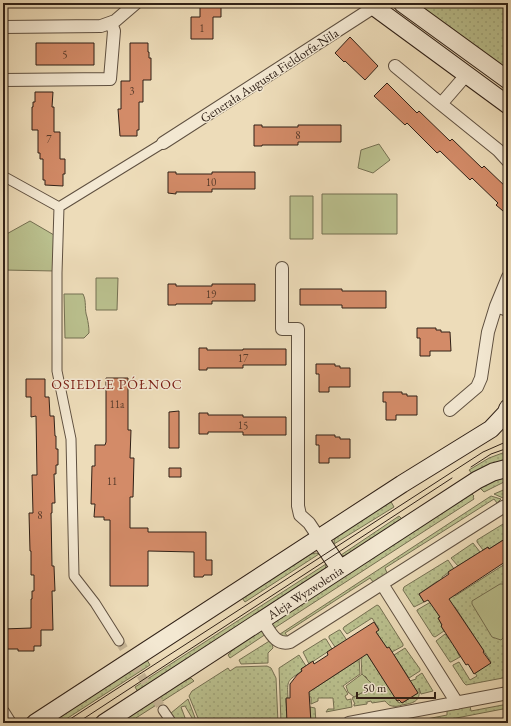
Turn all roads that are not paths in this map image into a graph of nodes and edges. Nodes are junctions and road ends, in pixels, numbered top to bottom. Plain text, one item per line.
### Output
1 (136, 3) edge
2 (402, 3) edge
3 (372, 5) edge
4 (111, 23) junction
5 (3, 27) edge
6 (395, 66) dead end
7 (467, 74) junction
8 (3, 80) edge
9 (508, 80) edge
10 (441, 104) junction
11 (508, 105) edge
12 (163, 144) joint
13 (508, 161) edge
14 (3, 176) edge
15 (59, 207) junction
16 (282, 268) dead end
17 (508, 277) edge
18 (496, 306) junction
19 (508, 310) edge
20 (508, 408) edge
21 (450, 410) dead end
22 (508, 468) edge
23 (508, 505) edge
24 (319, 538) junction
25 (340, 569) junction
26 (382, 584) junction
27 (262, 620) junction
28 (119, 641) tunnel mouth
29 (508, 693) edge
30 (457, 703) junction
31 (163, 710) tunnel mouth
32 (3, 712) edge
33 (10, 723) edge
34 (36, 723) edge
35 (104, 723) edge
36 (172, 723) edge
37 (349, 723) edge

1 - 4 street
2 - 9 main road
3 - 7 main road, Generała Augusta Fieldorfa-Nila
3 - 12 street, Generała Augusta Fieldorfa-Nila
4 - 5 street
4 - 8 street
6 - 10 street
7 - 10 street
7 - 11 main road, Generała Augusta Fieldorfa-Nila
10 - 13 street
12 - 15 street
14 - 15 street
15 - 28 street
16 - 24 street
17 - 18 street
18 - 19 street
18 - 21 street
20 - 24 main road
22 - 25 main road, Aleja Wyzwolenia
23 - 26 street
24 - 25 main road
24 - 34 main road
25 - 27 main road, Aleja Wyzwolenia
26 - 27 street
26 - 30 street
27 - 35 main road, Aleja Wyzwolenia
29 - 30 street
30 - 37 street
31 - 36 street
32 - 33 street

